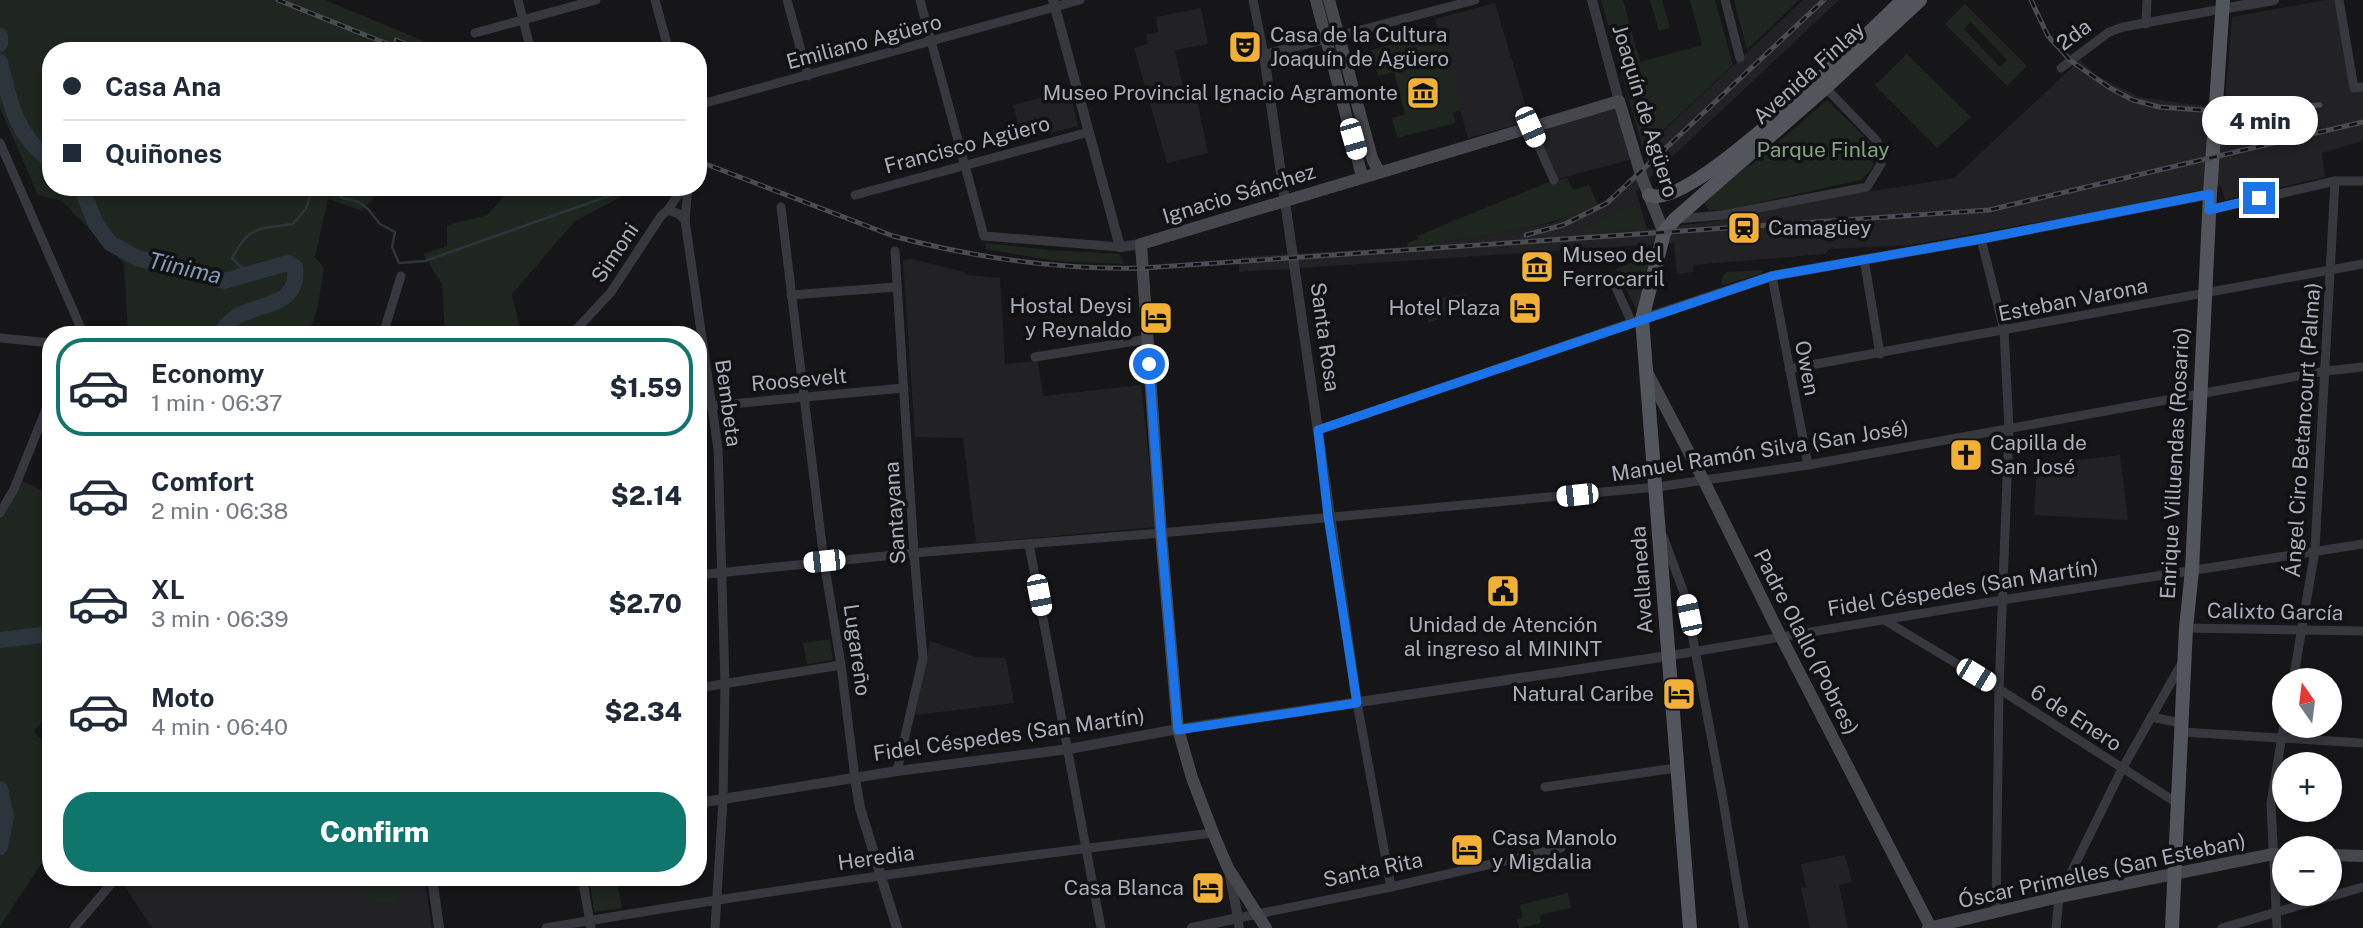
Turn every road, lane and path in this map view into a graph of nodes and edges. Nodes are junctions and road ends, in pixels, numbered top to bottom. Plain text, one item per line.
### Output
1 (518, 0) edge
2 (596, 0) edge
3 (655, 0) edge
4 (787, 0) edge
5 (920, 0) edge
6 (1080, 0) edge
7 (1253, 0) edge
8 (1316, 0) edge
9 (1329, 0) edge
10 (1475, 0) edge
11 (1592, 0) edge
12 (1724, 0) edge
13 (1903, 0) edge
14 (1920, 0) edge
15 (2147, 0) edge
16 (2274, 0) edge
17 (2339, 0) edge
18 (1460, 2) edge
19 (1054, 4) edge
20 (2223, 5) edge
21 (523, 20) junction
22 (2146, 24) junction
23 (475, 33) dead end
24 (1332, 37) junction
25 (931, 41) junction
26 (529, 42) edge
27 (667, 42) edge
28 (1264, 55) junction
29 (1740, 58) dead end
30 (2061, 68) dead end
31 (807, 76) junction
32 (1817, 88) junction
33 (2359, 88) edge
34 (1619, 101) junction
35 (707, 103) edge
36 (1530, 127) junction
37 (1089, 132) junction
38 (0, 143) edge
39 (1366, 159) junction
40 (965, 165) junction
41 (1379, 172) junction
42 (1362, 176) junction
43 (1554, 180) dead end
44 (2335, 181) junction
45 (2363, 181) edge
46 (2210, 194) junction
47 (855, 195) dead end
48 (1648, 195) junction
49 (678, 196) edge
50 (685, 196) edge
51 (1698, 197) junction
52 (1286, 201) junction
53 (781, 207) dead end
54 (668, 210) junction
55 (2209, 210) junction
56 (1705, 217) junction
57 (685, 220) junction
58 (1674, 220) junction
59 (1664, 233) junction
60 (1981, 239) junction
61 (1141, 244) junction
62 (1120, 247) junction
63 (895, 251) dead end
64 (1864, 260) junction
65 (2363, 264) edge
66 (2332, 269) junction
67 (401, 276) dead end
68 (1772, 276) junction
69 (1611, 277) dead end
70 (896, 287) junction
71 (2206, 292) junction
72 (791, 295) junction
73 (1637, 321) junction
74 (80, 326) edge
75 (385, 326) edge
76 (579, 326) edge
77 (701, 326) edge
78 (2004, 330) junction
79 (0, 338) edge
80 (1148, 339) junction
81 (42, 342) edge
82 (1880, 354) junction
83 (1035, 357) dead end
84 (707, 366) edge
85 (2363, 367) edge
86 (1789, 369) junction
87 (2326, 371) junction
88 (1648, 374) junction
89 (904, 388) junction
90 (2200, 393) junction
91 (804, 397) junction
92 (707, 406) edge
93 (713, 406) junction
94 (42, 419) edge
95 (2008, 428) junction
96 (1318, 430) junction
97 (1808, 465) junction
98 (1704, 481) junction
99 (1657, 487) junction
100 (0, 513) edge
101 (1328, 516) junction
102 (1659, 525) junction
103 (1161, 533) junction
104 (1029, 544) junction
105 (2363, 544) edge
106 (2315, 550) junction
107 (914, 553) junction
108 (824, 561) junction
109 (2192, 570) junction
110 (723, 573) junction
111 (707, 574) edge
112 (2002, 600) junction
113 (1884, 620) junction
114 (2186, 628) junction
115 (2303, 628) junction
116 (2363, 631) edge
117 (1781, 637) junction
118 (1696, 652) junction
119 (1668, 656) junction
120 (2184, 659) junction
121 (841, 665) junction
122 (2295, 668) edge
123 (724, 684) junction
124 (707, 687) edge
125 (1999, 688) junction
126 (1357, 703) junction
127 (2151, 717) junction
128 (2181, 728) junction
129 (1178, 730) junction
130 (2272, 736) edge
131 (2281, 738) edge
132 (2295, 738) edge
133 (2363, 743) edge
134 (1069, 749) junction
135 (1676, 768) junction
136 (2122, 769) junction
137 (897, 771) junction
138 (855, 778) junction
139 (1545, 787) dead end
140 (723, 800) junction
141 (707, 802) edge
142 (2177, 803) junction
143 (1213, 833) junction
144 (2276, 836) edge
145 (1085, 848) junction
146 (1561, 848) dead end
147 (2272, 855) edge
148 (2342, 855) edge
149 (2363, 856) edge
150 (1228, 868) junction
151 (879, 874) junction
152 (2174, 876) junction
153 (109, 886) edge
154 (433, 886) edge
155 (584, 886) edge
156 (1391, 887) junction
157 (2363, 887) edge
158 (2059, 897) junction
159 (716, 899) junction
160 (2276, 906) edge
161 (1996, 911) junction
162 (2276, 912) junction
163 (1257, 914) junction
164 (1238, 923) edge
165 (590, 924) edge
166 (74, 928) edge
167 (439, 928) edge
168 (546, 928) edge
169 (715, 928) edge
170 (897, 928) edge
171 (1101, 928) edge
172 (1192, 928) edge
173 (1266, 928) edge
174 (1690, 928) edge
175 (1744, 928) edge
176 (1930, 928) edge
177 (2056, 928) edge
178 (2172, 928) edge
179 (2222, 928) edge
180 (2277, 928) edge

1 - 21 street
2 - 21 street
3 - 27 street
4 - 31 street
5 - 25 street
6 - 19 street, Emiliano Agüero
7 - 28 street, Santa Rosa
8 - 24 main road
9 - 24 main road
10 - 18 street
11 - 34 street, Joaquín de Agüero
12 - 29 street
13 - 32 main road, Avenida Finlay
14 - 32 main road, Avenida Finlay
15 - 22 street
16 - 20 street, 2da
17 - 33 street
18 - 24 street
19 - 25 street, Emiliano Agüero
19 - 37 street
20 - 22 street, 2da
20 - 46 main road, Enrique Villuendas (Rosario)
21 - 23 street
21 - 26 street
22 - 30 street, 2da
24 - 28 street
24 - 39 main road
25 - 31 street, Emiliano Agüero
25 - 40 street
28 - 52 street, Santa Rosa
31 - 35 street, Emiliano Agüero
32 - 48 main road, Avenida Finlay
32 - 51 main road, Avenida Finlay
32 - 56 street
34 - 36 main road, Ignacio Sánchez
34 - 48 main road, Joaquín de Agüero
36 - 41 main road, Ignacio Sánchez
36 - 43 street
37 - 40 street, Francisco Agüero
37 - 62 street
38 - 74 street
39 - 41 main road
39 - 42 main road
40 - 47 street, Francisco Agüero
40 - 62 street, Ignacio Sánchez
41 - 42 main road, Ignacio Sánchez
42 - 52 main road, Ignacio Sánchez
44 - 45 street
44 - 55 street
44 - 66 street, Ángel Ciro Betancourt (Palma)
46 - 55 main road, Enrique Villuendas (Rosario)
46 - 60 street
48 - 59 main road, Joaquín de Agüero
49 - 54 street, Simoni
50 - 57 street, Bembeta
51 - 56 street
51 - 58 main road, Avenida Finlay
52 - 61 main road, Ignacio Sánchez
52 - 96 street, Santa Rosa
53 - 72 street, Lugareño
54 - 57 street
54 - 76 street, Simoni
55 - 71 main road, Enrique Villuendas (Rosario)
56 - 58 street
57 - 77 street, Bembeta
58 - 59 main road, Avenida Finlay
59 - 73 main road, Avellaneda
60 - 64 street
60 - 78 street
61 - 62 street, Ignacio Sánchez
61 - 80 main road
63 - 70 street, Santayana
64 - 68 street
64 - 82 street
65 - 66 street, Esteban Varona
66 - 71 street, Esteban Varona
66 - 87 street, Ángel Ciro Betancourt (Palma)
67 - 75 street
68 - 73 street
68 - 86 street, Owen
69 - 73 street
70 - 72 street
70 - 89 street, Santayana
71 - 78 street, Esteban Varona
71 - 90 main road, Enrique Villuendas (Rosario)
72 - 91 street, Lugareño
73 - 88 main road, Avellaneda
73 - 96 street
78 - 82 street, Esteban Varona
78 - 95 street
79 - 81 street
80 - 83 street
80 - 103 main road
82 - 86 street, Esteban Varona
84 - 93 street, Bembeta
85 - 87 street, Manuel Ramón Silva (San José)
86 - 97 street, Owen
87 - 90 street, Manuel Ramón Silva (San José)
87 - 106 street, Ángel Ciro Betancourt (Palma)
88 - 98 main road, Padre Olallo (Pobres)
88 - 99 main road, Avellaneda
89 - 91 street, Roosevelt
89 - 107 street, Santayana
90 - 95 street, Manuel Ramón Silva (San José)
90 - 109 main road, Enrique Villuendas (Rosario)
91 - 93 street, Roosevelt
91 - 108 street, Lugareño
92 - 93 street, Roosevelt
93 - 110 street, Bembeta
94 - 100 street
95 - 97 street, Manuel Ramón Silva (San José)
95 - 112 street
96 - 101 street, Santa Rosa
97 - 98 street, Manuel Ramón Silva (San José)
98 - 99 street, Manuel Ramón Silva (San José)
98 - 117 main road, Padre Olallo (Pobres)
99 - 101 street, Manuel Ramón Silva (San José)
99 - 102 main road, Avellaneda
101 - 103 street, Manuel Ramón Silva (San José)
101 - 126 street, Santa Rosa
102 - 118 street
102 - 119 main road, Avellaneda
103 - 104 street, Manuel Ramón Silva (San José)
103 - 129 main road
104 - 107 street, Manuel Ramón Silva (San José)
104 - 134 street
105 - 106 street, Fidel Céspedes (San Martín)
106 - 109 street, Fidel Céspedes (San Martín)
106 - 115 street, Ángel Ciro Betancourt (Palma)
107 - 108 street, Manuel Ramón Silva (San José)
107 - 137 street, Santayana
108 - 110 street, Manuel Ramón Silva (San José)
108 - 121 street, Lugareño
109 - 112 street, Fidel Céspedes (San Martín)
109 - 114 main road, Enrique Villuendas (Rosario)
110 - 111 street, Manuel Ramón Silva (San José)
110 - 123 street, Bembeta
112 - 113 street, Fidel Céspedes (San Martín)
112 - 125 street
113 - 117 street, Fidel Céspedes (San Martín)
113 - 125 street, 6 de Enero
114 - 115 street, Calixto García
114 - 120 main road, Enrique Villuendas (Rosario)
115 - 116 street, Calixto García
115 - 122 street, Ángel Ciro Betancourt (Palma)
117 - 118 street, Fidel Céspedes (San Martín)
117 - 176 main road, Padre Olallo (Pobres)
118 - 119 street, Fidel Céspedes (San Martín)
118 - 175 street
119 - 126 street, Fidel Céspedes (San Martín)
119 - 135 main road, Avellaneda
120 - 127 street
120 - 128 main road, Enrique Villuendas (Rosario)
121 - 123 street
121 - 138 street, Lugareño
123 - 124 street
123 - 140 street, Bembeta
125 - 136 street, 6 de Enero
125 - 161 street
126 - 129 street, Fidel Céspedes (San Martín)
126 - 156 street, Santa Rosa
127 - 128 street
127 - 136 street
128 - 130 street
128 - 142 main road, Enrique Villuendas (Rosario)
129 - 134 street, Fidel Céspedes (San Martín)
129 - 143 main road
131 - 144 street
132 - 133 street
134 - 137 street, Fidel Céspedes (San Martín)
134 - 145 street
135 - 139 street
135 - 174 main road, Avellaneda
136 - 142 street, 6 de Enero
136 - 158 street
137 - 138 street, Fidel Céspedes (San Martín)
138 - 140 street, Fidel Céspedes (San Martín)
138 - 151 street, Lugareño
140 - 141 street, Fidel Céspedes (San Martín)
140 - 159 street, Bembeta
142 - 152 main road, Enrique Villuendas (Rosario)
143 - 145 street, Heredia
143 - 150 main road
145 - 151 street, Heredia
145 - 171 street
146 - 156 street, Santa Rita
147 - 152 main road, Óscar Primelles (San Esteban)
148 - 149 main road
150 - 163 main road
150 - 164 street
151 - 159 street, Heredia
151 - 170 street, Lugareño
152 - 158 main road, Óscar Primelles (San Esteban)
152 - 178 main road, Enrique Villuendas (Rosario)
153 - 166 street
154 - 167 street
155 - 165 street
156 - 163 street, Santa Rita
157 - 162 street
158 - 161 main road, Óscar Primelles (San Esteban)
158 - 177 street
159 - 165 street, Heredia
159 - 169 street, Bembeta
160 - 162 street
161 - 176 main road, Óscar Primelles (San Esteban)
162 - 179 street
162 - 180 street
163 - 164 street, Santa Rita
163 - 173 main road
164 - 172 street, Santa Rita
165 - 168 street, Heredia

